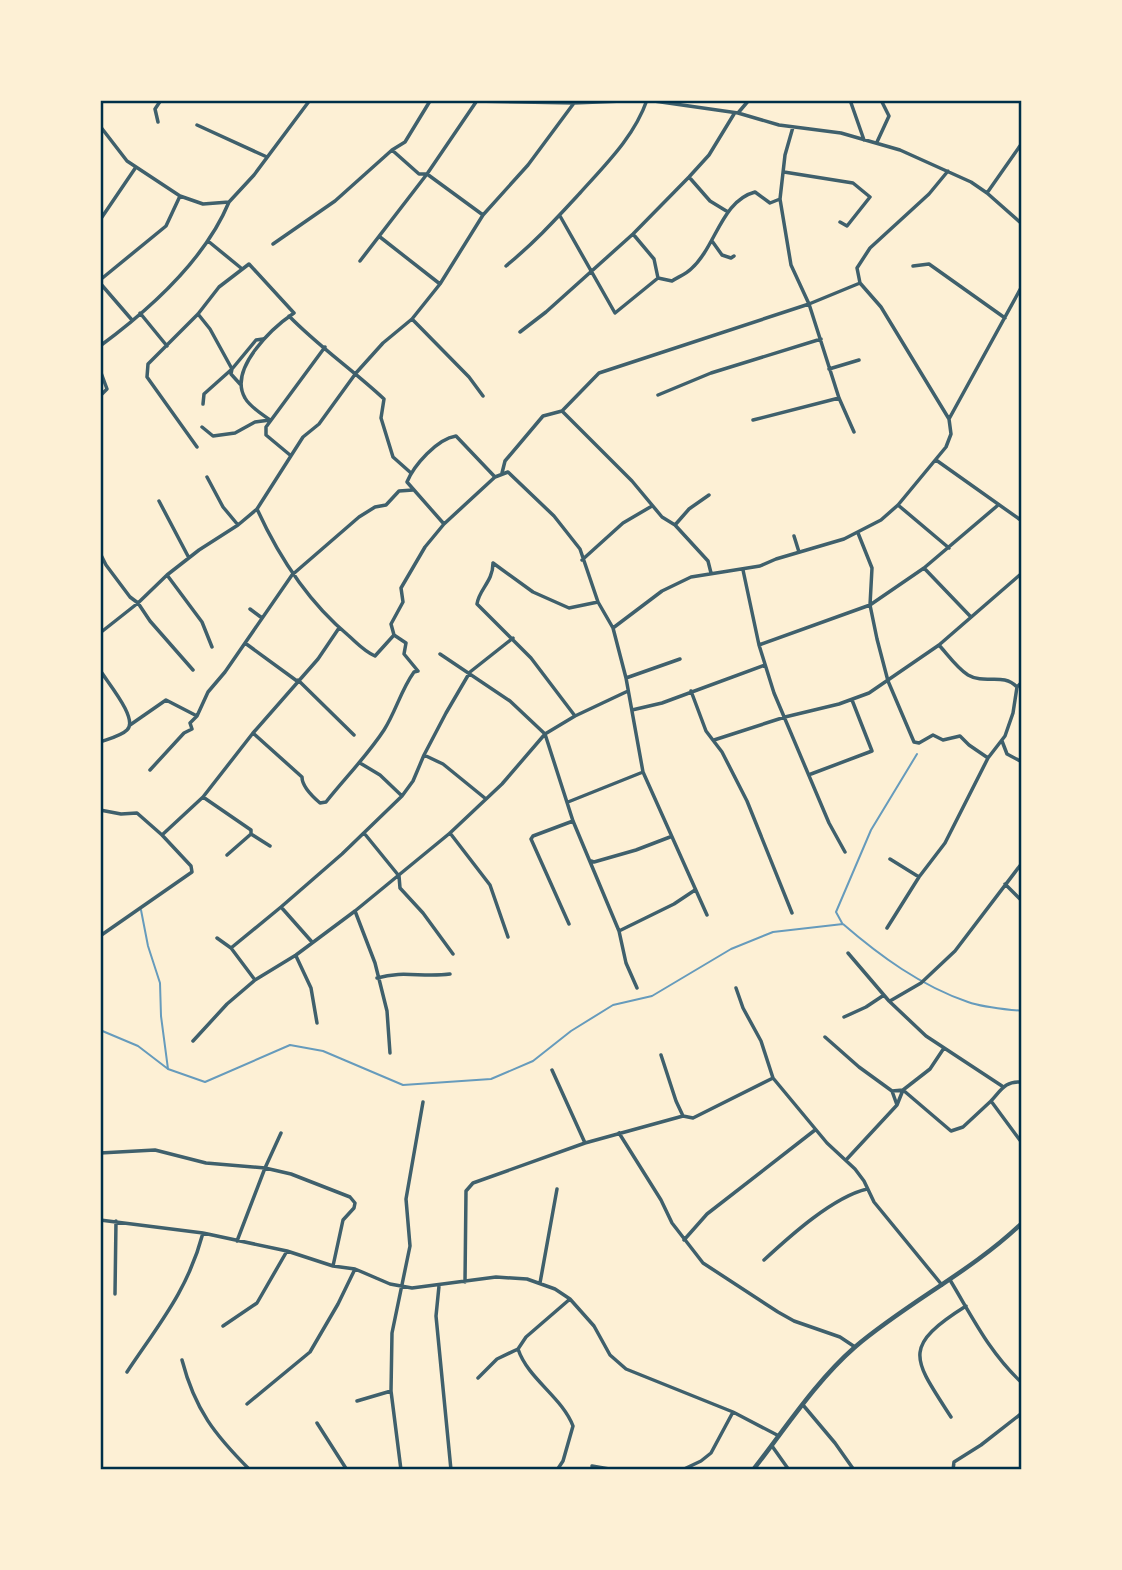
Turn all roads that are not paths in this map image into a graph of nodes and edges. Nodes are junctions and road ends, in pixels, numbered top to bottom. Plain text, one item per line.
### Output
1 (161, 100) edge
2 (310, 100) edge
3 (428, 100) edge
4 (647, 100) edge
5 (749, 100) edge
6 (850, 100) edge
7 (881, 100) edge
8 (533, 101) edge
9 (476, 102) junction
10 (574, 103) junction
11 (736, 113) junction
12 (158, 122) dead end
13 (197, 125) dead end
14 (100, 126) edge
15 (793, 127) junction
16 (864, 139) junction
17 (877, 143) junction
18 (1022, 143) edge
19 (392, 150) junction
20 (267, 158) junction
21 (136, 167) junction
22 (948, 171) junction
23 (784, 172) junction
24 (427, 174) junction
25 (689, 177) junction
26 (987, 193) junction
27 (180, 195) junction
28 (780, 199) junction
29 (229, 202) junction
30 (102, 211) edge
31 (727, 212) junction
32 (483, 215) junction
33 (560, 216) junction
34 (100, 220) edge
35 (840, 222) dead end
36 (1022, 224) edge
37 (633, 234) junction
38 (380, 237) junction
39 (712, 241) junction
40 (208, 242) junction
41 (273, 244) dead end
42 (734, 256) dead end
43 (360, 261) dead end
44 (506, 266) dead end
45 (913, 266) dead end
46 (241, 268) junction
47 (592, 270) junction
48 (658, 278) junction
49 (100, 282) edge
50 (860, 283) junction
51 (440, 284) junction
52 (1022, 286) edge
53 (809, 304) junction
54 (140, 313) junction
55 (198, 314) junction
56 (289, 316) junction
57 (1005, 318) junction
58 (412, 319) junction
59 (132, 320) junction
60 (520, 332) dead end
61 (263, 339) junction
62 (821, 339) junction
63 (100, 346) edge
64 (167, 346) junction
65 (325, 347) junction
66 (859, 360) dead end
67 (232, 369) junction
68 (829, 369) junction
69 (100, 370) edge
70 (356, 373) junction
71 (241, 386) junction
72 (658, 395) dead end
73 (100, 396) edge
74 (483, 396) dead end
75 (839, 398) junction
76 (202, 404) dead end
77 (562, 411) junction
78 (949, 419) junction
79 (270, 420) junction
80 (753, 420) dead end
81 (202, 427) dead end
82 (855, 432) dead end
83 (198, 447) dead end
84 (290, 455) junction
85 (936, 460) junction
86 (411, 473) junction
87 (502, 473) junction
88 (207, 477) dead end
89 (495, 477) junction
90 (413, 490) junction
91 (709, 495) dead end
92 (159, 501) dead end
93 (898, 505) junction
94 (653, 506) junction
95 (997, 506) junction
96 (257, 509) junction
97 (1022, 521) edge
98 (444, 524) junction
99 (238, 525) junction
100 (675, 525) junction
101 (858, 533) junction
102 (794, 536) dead end
103 (100, 540) edge
104 (949, 548) junction
105 (799, 552) junction
106 (189, 558) junction
107 (582, 560) junction
108 (924, 568) junction
109 (743, 570) junction
110 (711, 573) junction
111 (1022, 573) edge
112 (167, 575) junction
113 (292, 575) junction
114 (598, 601) junction
115 (138, 603) junction
116 (870, 605) junction
117 (250, 609) dead end
118 (970, 616) junction
119 (262, 618) junction
120 (339, 628) junction
121 (613, 628) junction
122 (100, 633) edge
123 (394, 635) junction
124 (513, 638) junction
125 (245, 643) junction
126 (759, 645) junction
127 (940, 645) junction
128 (212, 647) dead end
129 (440, 654) dead end
130 (680, 659) dead end
131 (765, 666) junction
132 (100, 670) edge
133 (193, 670) dead end
134 (470, 672) junction
135 (626, 678) junction
136 (297, 681) junction
137 (888, 681) junction
138 (1022, 682) edge
139 (1017, 687) junction
140 (628, 691) junction
141 (691, 691) junction
142 (852, 700) junction
143 (632, 710) junction
144 (197, 716) junction
145 (575, 716) junction
146 (785, 717) junction
147 (130, 725) junction
148 (253, 733) junction
149 (545, 734) junction
150 (354, 735) dead end
151 (714, 740) junction
152 (1002, 741) junction
153 (100, 742) edge
154 (424, 755) junction
155 (988, 758) junction
156 (1022, 762) edge
157 (360, 763) junction
158 (150, 770) dead end
159 (643, 772) junction
160 (810, 775) junction
161 (402, 796) junction
162 (203, 797) junction
163 (486, 799) junction
164 (568, 802) junction
165 (100, 810) edge
166 (573, 821) junction
167 (364, 833) junction
168 (450, 833) junction
169 (251, 834) junction
170 (162, 835) junction
171 (670, 836) junction
172 (270, 846) dead end
173 (845, 852) dead end
174 (226, 855) dead end
175 (890, 859) dead end
176 (591, 861) junction
177 (1022, 863) edge
178 (398, 876) junction
179 (919, 877) junction
180 (1005, 884) junction
181 (695, 890) junction
182 (1022, 901) edge
183 (281, 907) junction
184 (355, 911) junction
185 (792, 913) dead end
186 (707, 915) dead end
187 (569, 924) dead end
188 (887, 928) dead end
189 (618, 931) junction
190 (100, 936) edge
191 (508, 937) dead end
192 (217, 938) dead end
193 (312, 942) junction
194 (230, 948) junction
195 (848, 953) dead end
196 (453, 954) dead end
197 (296, 955) junction
198 (450, 974) dead end
199 (377, 978) junction
200 (255, 980) junction
201 (637, 988) dead end
202 (736, 988) dead end
203 (884, 995) junction
204 (889, 1001) junction
205 (844, 1017) dead end
206 (317, 1023) dead end
207 (825, 1037) dead end
208 (192, 1041) dead end
209 (944, 1048) junction
210 (390, 1053) dead end
211 (661, 1055) dead end
212 (552, 1070) dead end
213 (773, 1078) junction
214 (1022, 1082) edge
215 (1002, 1086) junction
216 (903, 1090) junction
217 (892, 1091) junction
218 (991, 1101) junction
219 (423, 1102) dead end
220 (897, 1105) junction
221 (683, 1116) junction
222 (815, 1130) junction
223 (281, 1133) dead end
224 (619, 1133) junction
225 (585, 1143) junction
226 (1022, 1143) edge
227 (100, 1153) edge
228 (846, 1160) junction
229 (265, 1168) junction
230 (557, 1189) dead end
231 (867, 1189) junction
232 (100, 1220) edge
233 (116, 1221) junction
234 (1021, 1226) edge
235 (204, 1233) junction
236 (684, 1240) junction
237 (237, 1241) junction
238 (287, 1251) junction
239 (764, 1260) dead end
240 (333, 1266) junction
241 (355, 1269) junction
242 (950, 1280) junction
243 (465, 1282) junction
244 (540, 1283) junction
245 (942, 1285) junction
246 (401, 1286) junction
247 (439, 1286) junction
248 (115, 1294) dead end
249 (570, 1299) junction
250 (966, 1306) junction
251 (223, 1326) dead end
252 (856, 1347) junction
253 (518, 1349) junction
254 (182, 1360) dead end
255 (127, 1372) dead end
256 (478, 1378) dead end
257 (1022, 1383) edge
258 (391, 1391) junction
259 (357, 1401) dead end
260 (247, 1404) dead end
261 (803, 1405) junction
262 (733, 1412) junction
263 (1022, 1413) edge
264 (951, 1417) dead end
265 (317, 1423) dead end
266 (779, 1436) junction
267 (772, 1446) junction
268 (592, 1465) dead end
269 (250, 1470) edge
270 (347, 1470) edge
271 (401, 1470) edge
272 (451, 1470) edge
273 (557, 1470) edge
274 (615, 1470) edge
275 (682, 1470) edge
276 (753, 1470) edge
277 (789, 1470) edge
278 (854, 1470) edge
279 (953, 1470) edge

1 - 12 street
2 - 20 street
3 - 9 street
3 - 19 street
4 - 10 street
4 - 11 street
4 - 33 street
5 - 11 street
6 - 16 street
7 - 17 street
8 - 9 street
8 - 10 street
9 - 24 street
10 - 32 street
11 - 15 street
11 - 25 street
13 - 20 street
14 - 21 street
15 - 16 street
15 - 23 street
16 - 17 street
17 - 22 street
18 - 26 street
19 - 24 street
19 - 41 street
20 - 29 street
21 - 27 street
21 - 30 street
22 - 26 street
22 - 50 street
23 - 28 street
23 - 35 street
24 - 32 street
24 - 38 street
25 - 31 street
25 - 37 street
26 - 36 street
27 - 29 street
27 - 49 street
28 - 31 street
28 - 53 street
29 - 40 street
30 - 34 street
31 - 39 street
32 - 51 street
33 - 44 street
33 - 47 street
37 - 47 street
37 - 48 street
38 - 43 street
38 - 51 street
39 - 42 street
39 - 48 street
40 - 46 street
40 - 54 street
45 - 57 street
46 - 55 street
46 - 56 street
47 - 48 street
47 - 60 street
49 - 59 street
50 - 53 street
50 - 78 street
51 - 58 street
52 - 57 street
53 - 62 street
53 - 77 street
54 - 59 street
54 - 64 street
55 - 64 street
55 - 67 street
56 - 61 street
56 - 65 street
57 - 78 street
58 - 70 street
58 - 74 street
59 - 63 street
61 - 67 street
61 - 71 street
62 - 68 street
62 - 72 street
64 - 83 street
65 - 70 street
65 - 79 street
66 - 68 street
67 - 71 street
67 - 76 street
68 - 75 street
69 - 73 street
70 - 84 street
70 - 86 street
71 - 79 street
75 - 80 street
75 - 82 street
77 - 87 street
77 - 94 street
78 - 85 street
79 - 81 street
79 - 84 street
84 - 96 street
85 - 93 street
85 - 95 street
86 - 89 street
86 - 90 street
87 - 89 street
87 - 107 street
88 - 99 street
89 - 98 street
90 - 98 street
90 - 113 street
91 - 100 street
92 - 106 street
93 - 101 street
93 - 104 street
94 - 100 street
94 - 107 street
95 - 97 street
95 - 104 street
96 - 99 street
96 - 113 street
98 - 123 street
99 - 106 street
100 - 110 street
101 - 105 street
101 - 116 street
102 - 105 street
103 - 115 street
104 - 108 street
105 - 109 street
106 - 112 street
107 - 114 street
108 - 116 street
108 - 118 street
109 - 110 street
109 - 126 street
110 - 121 street
111 - 118 street
112 - 115 street
112 - 128 street
113 - 119 street
113 - 120 street
114 - 121 street
114 - 124 street
115 - 122 street
115 - 133 street
116 - 126 street
116 - 137 street
117 - 119 street
118 - 127 street
119 - 125 street
120 - 123 street
120 - 136 street
121 - 135 street
123 - 157 street
124 - 134 street
124 - 145 street
125 - 136 street
125 - 144 street
126 - 131 street
127 - 137 street
127 - 139 street
129 - 134 street
130 - 135 street
131 - 141 street
131 - 146 street
132 - 147 street
134 - 149 street
134 - 154 street
135 - 140 street
136 - 148 street
136 - 150 street
137 - 142 street
137 - 155 street
138 - 139 street
139 - 152 street
140 - 143 street
140 - 145 street
141 - 143 street
141 - 151 street
142 - 146 street
142 - 160 street
143 - 159 street
144 - 147 street
144 - 158 street
145 - 149 street
146 - 151 street
146 - 160 street
147 - 153 street
148 - 157 street
148 - 162 street
149 - 163 street
149 - 164 street
151 - 185 street
152 - 155 street
152 - 156 street
154 - 161 street
154 - 163 street
155 - 179 street
157 - 161 street
159 - 164 street
159 - 171 street
160 - 173 street
161 - 167 street
162 - 169 street
162 - 170 street
163 - 168 street
164 - 166 street
165 - 170 street
166 - 176 street
166 - 187 street
167 - 178 street
167 - 183 street
168 - 178 street
168 - 191 street
169 - 172 street
169 - 174 street
170 - 190 street
171 - 176 street
171 - 181 street
175 - 179 street
176 - 189 street
177 - 180 street
178 - 184 street
178 - 196 street
179 - 188 street
180 - 182 street
180 - 204 street
181 - 186 street
181 - 189 street
183 - 193 street
183 - 194 street
184 - 193 street
184 - 199 street
189 - 201 street
192 - 194 street
193 - 197 street
194 - 200 street
195 - 203 street
197 - 200 street
197 - 206 street
198 - 199 street
199 - 210 street
200 - 208 street
202 - 213 street
203 - 204 street
203 - 205 street
204 - 209 street
207 - 217 street
209 - 215 street
209 - 216 street
211 - 221 street
212 - 225 street
213 - 221 street
213 - 222 street
214 - 215 street
215 - 218 street
216 - 217 street
216 - 218 street
216 - 220 street
217 - 220 street
218 - 226 street
219 - 246 street
220 - 228 street
221 - 224 street
222 - 228 street
222 - 236 street
223 - 229 street
224 - 225 street
224 - 236 street
225 - 243 street
227 - 229 street
228 - 231 street
229 - 237 street
229 - 240 street
230 - 244 street
231 - 239 street
231 - 245 street
232 - 233 street
233 - 235 street
233 - 248 street
234 - 242 street
235 - 237 street
235 - 255 street
236 - 252 street
237 - 238 street
238 - 240 street
238 - 251 street
240 - 241 street
241 - 246 street
241 - 260 street
242 - 245 street
242 - 250 street
243 - 244 street
243 - 247 street
244 - 249 street
245 - 252 street
246 - 247 street
246 - 258 street
247 - 272 street
249 - 253 street
249 - 262 street
250 - 257 street
250 - 264 street
252 - 261 street
253 - 256 street
253 - 273 street
254 - 269 street
258 - 259 street
258 - 271 street
261 - 266 street
261 - 278 street
262 - 266 street
262 - 275 street
263 - 279 street
265 - 270 street
266 - 267 street
267 - 276 street
267 - 277 street
268 - 274 street

